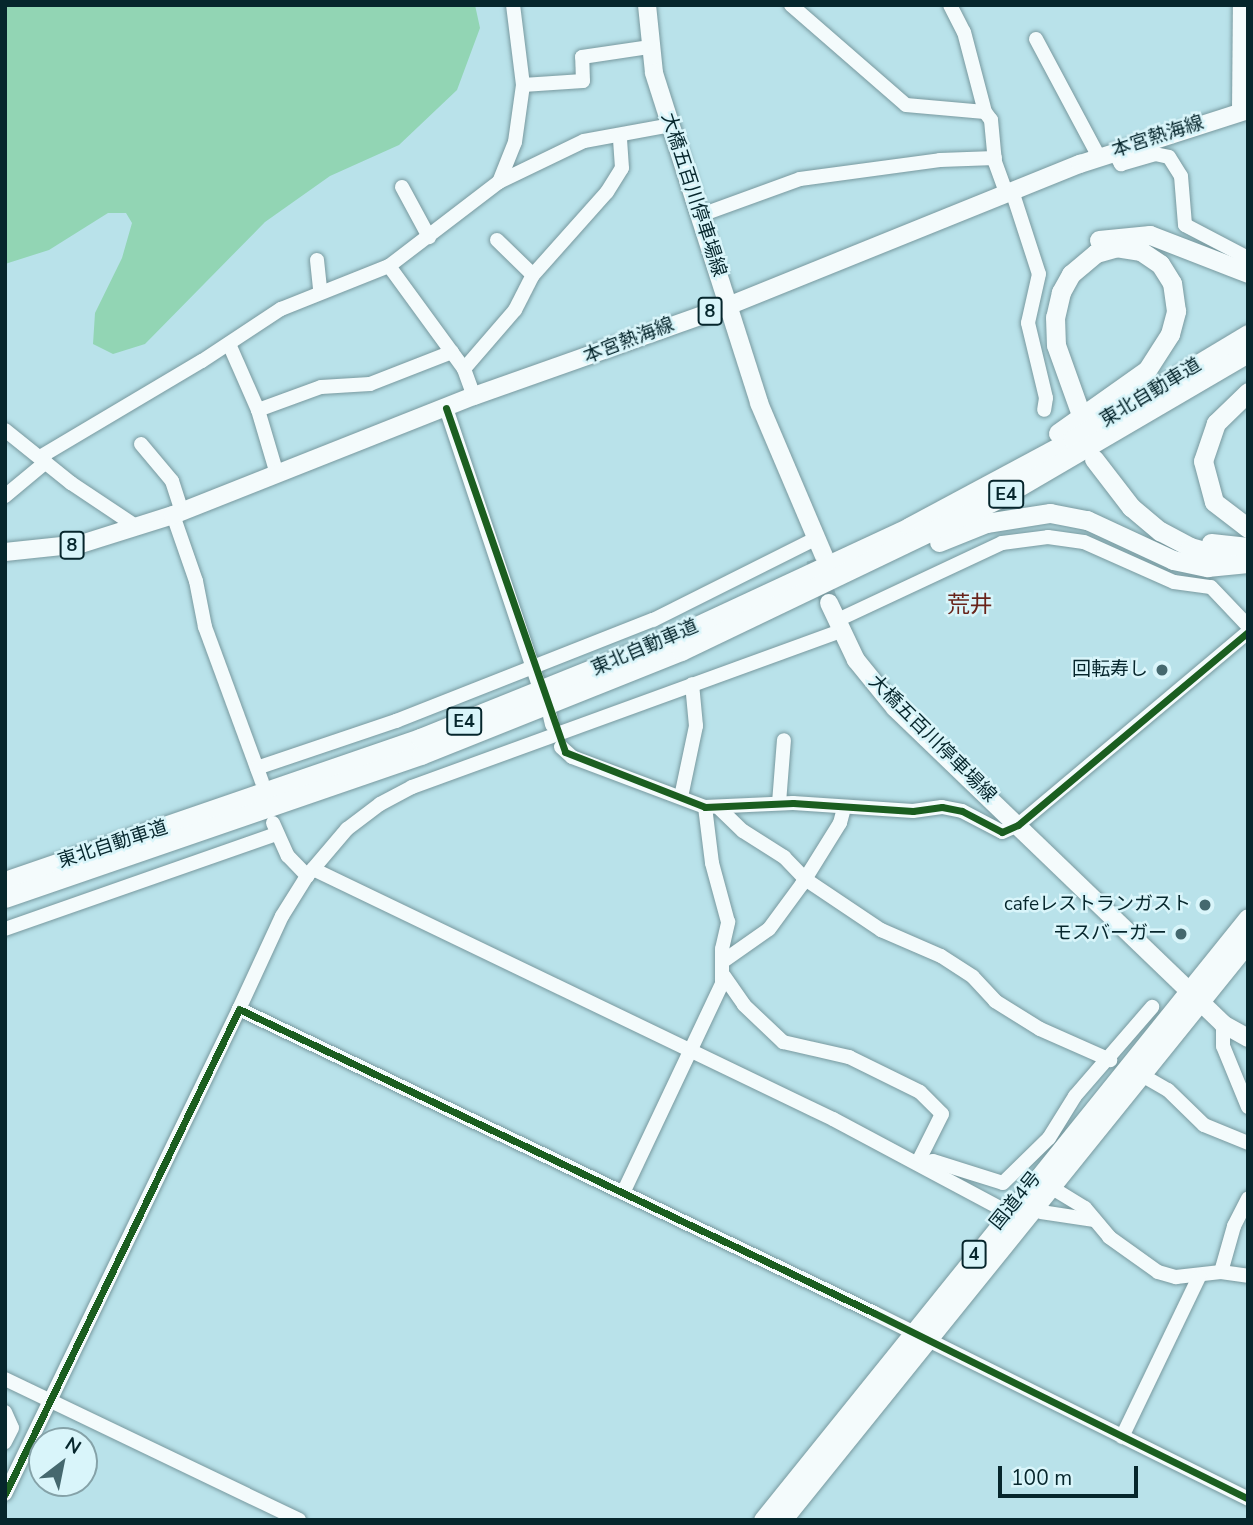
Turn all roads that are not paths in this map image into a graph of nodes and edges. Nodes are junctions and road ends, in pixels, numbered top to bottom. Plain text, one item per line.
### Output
1 (513, 5) edge
2 (647, 5) edge
3 (791, 5) edge
4 (950, 5) edge
5 (1240, 5) edge
6 (1036, 39) dead end
7 (650, 47) junction
8 (523, 85) junction
9 (1243, 111) edge
10 (985, 112) junction
11 (671, 125) junction
12 (620, 136) junction
13 (1107, 154) junction
14 (995, 158) junction
15 (499, 182) junction
16 (402, 187) dead end
17 (1009, 192) junction
18 (701, 215) junction
19 (429, 237) junction
20 (497, 240) dead end
21 (1248, 258) edge
22 (317, 260) dead end
23 (389, 266) junction
24 (1248, 274) edge
25 (533, 275) junction
26 (320, 291) junction
27 (728, 306) junction
28 (1248, 334) edge
29 (229, 344) junction
30 (452, 352) junction
31 (1248, 354) edge
32 (464, 369) junction
33 (1248, 392) edge
34 (474, 396) junction
35 (446, 408) junction
36 (258, 410) junction
37 (1044, 410) dead end
38 (5, 430) edge
39 (141, 444) dead end
40 (43, 459) junction
41 (277, 474) junction
42 (5, 495) edge
43 (177, 513) junction
44 (137, 527) junction
45 (909, 527) junction
46 (1248, 528) edge
47 (1248, 547) edge
48 (5, 552) edge
49 (816, 553) joint
50 (1248, 563) edge
51 (833, 601) tunnel mouth
52 (754, 618) junction
53 (841, 624) junction
54 (1248, 626) edge
55 (1248, 632) edge
56 (532, 666) junction
57 (538, 683) dead end
58 (692, 684) junction
59 (784, 740) dead end
60 (561, 747) dead end
61 (681, 797) junction
62 (779, 803) junction
63 (712, 807) junction
64 (844, 807) junction
65 (1018, 824) junction
66 (310, 872) junction
67 (805, 879) junction
68 (5, 881) edge
69 (5, 898) edge
70 (1248, 918) edge
71 (5, 929) edge
72 (1248, 942) edge
73 (723, 969) junction
74 (1195, 996) junction
75 (1152, 1007) dead end
76 (239, 1009) junction
77 (1223, 1024) junction
78 (1248, 1038) edge
79 (691, 1051) junction
80 (1110, 1060) junction
81 (1140, 1074) junction
82 (1248, 1107) edge
83 (1248, 1143) edge
84 (921, 1164) junction
85 (1049, 1186) junction
86 (623, 1193) junction
87 (1248, 1198) edge
88 (1007, 1212) junction
89 (1041, 1212) dead end
90 (1094, 1220) junction
91 (1221, 1272) junction
92 (1248, 1276) edge
93 (1199, 1277) junction
94 (918, 1336) junction
95 (5, 1379) edge
96 (50, 1401) junction
97 (5, 1412) edge
98 (1122, 1437) junction
99 (5, 1442) edge
100 (7, 1485) edge
101 (1248, 1499) edge
102 (299, 1520) edge
103 (763, 1520) edge
104 (782, 1520) edge

1 - 8 street
2 - 7 main road, 大橋五百川停車場線
3 - 10 street
4 - 10 street
5 - 9 street
6 - 13 street
7 - 8 street
7 - 11 main road, 大橋五百川停車場線
8 - 15 street
9 - 13 main road, 本宮熱海線 / 8
10 - 14 street
11 - 12 street
11 - 18 main road, 大橋五百川停車場線
12 - 15 street
12 - 25 street
13 - 17 main road, 本宮熱海線 / 8
13 - 21 street
14 - 17 street
14 - 18 street
15 - 19 street
16 - 19 street
17 - 27 main road, 本宮熱海線 / 8
17 - 37 street
18 - 27 main road, 大橋五百川停車場線
19 - 23 street
20 - 25 street
22 - 26 street
23 - 26 street
23 - 30 street
24 - 45 highway
25 - 32 street
26 - 29 street
27 - 34 main road, 本宮熱海線 / 8
27 - 49 main road, 大橋五百川停車場線
28 - 45 highway, 東北自動車道 / E4
29 - 36 street
29 - 40 street
30 - 32 street
30 - 36 street
31 - 52 highway, 東北自動車道 / E4
32 - 34 street
33 - 46 highway
34 - 35 main road, 本宮熱海線 / 8
35 - 41 main road, 本宮熱海線 / 8
35 - 56 street
36 - 41 street
38 - 40 street
39 - 43 street
40 - 42 street
40 - 44 street
41 - 43 main road, 本宮熱海線 / 8
43 - 44 main road, 本宮熱海線 / 8
43 - 56 street
44 - 48 main road, 本宮熱海線 / 8
45 - 68 highway, 東北自動車道 / E4
47 - 50 highway
49 - 56 street
50 - 52 highway
51 - 53 main road, 大橋五百川停車場線
52 - 69 highway, 東北自動車道 / E4
53 - 54 street
53 - 58 street
53 - 65 main road, 大橋五百川停車場線
55 - 65 street
56 - 57 street
58 - 61 street
58 - 66 street
59 - 62 street
60 - 61 street
61 - 63 street
62 - 63 street
62 - 64 street
63 - 67 street
63 - 73 street
64 - 65 street
64 - 67 street
65 - 74 main road, 大橋五百川停車場線
66 - 71 street
66 - 76 street
66 - 79 street
67 - 73 street
67 - 80 street
70 - 74 highway, 国道4号 / 4
72 - 74 highway, 国道4号 / 4
73 - 79 street
73 - 84 street
74 - 77 main road, 大橋五百川停車場線
74 - 81 highway, 国道4号 / 4
74 - 88 highway, 国道4号 / 4
75 - 80 street
76 - 86 street
76 - 96 street
77 - 78 main road, 大橋五百川停車場線
77 - 82 street
79 - 84 street
79 - 86 street
80 - 84 street
81 - 83 street
81 - 85 highway, 国道4号 / 4
84 - 88 street
85 - 90 street
85 - 94 highway, 国道4号 / 4
86 - 94 street
87 - 91 street
88 - 94 highway, 国道4号 / 4
89 - 90 street
90 - 93 street
91 - 92 street
91 - 93 street
93 - 98 street
94 - 98 street
94 - 103 highway, 国道4号 / 4
94 - 104 highway, 国道4号 / 4
95 - 96 street
96 - 100 street
96 - 102 street
97 - 99 street
98 - 101 street

